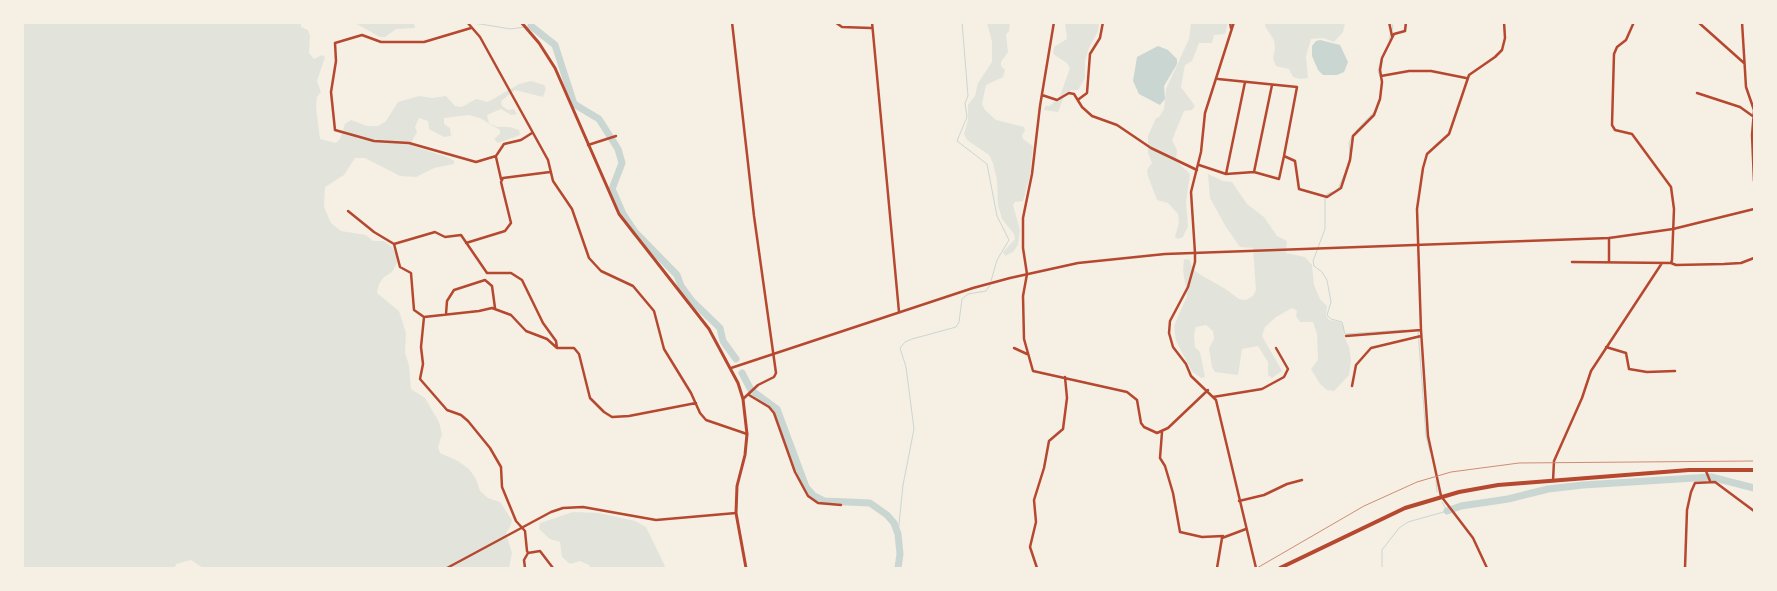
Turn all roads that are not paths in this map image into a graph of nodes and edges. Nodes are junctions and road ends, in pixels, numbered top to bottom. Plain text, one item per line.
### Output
1 (467, 22) edge
2 (732, 22) edge
3 (835, 22) edge
4 (872, 22) edge
5 (1054, 22) edge
6 (1103, 22) edge
7 (1232, 22) edge
8 (1389, 22) edge
9 (1406, 22) edge
10 (1504, 22) edge
11 (1634, 22) edge
12 (1698, 22) edge
13 (1742, 22) edge
14 (522, 24) edge
15 (471, 27) junction
16 (871, 28) junction
17 (1392, 36) junction
18 (1744, 63) junction
19 (1381, 76) junction
20 (1218, 79) junction
21 (1467, 79) junction
22 (1245, 82) junction
23 (1272, 85) junction
24 (1697, 93) dead end
25 (1042, 94) junction
26 (1079, 99) junction
27 (1754, 113) edge
28 (532, 133) junction
29 (616, 136) dead end
30 (588, 145) junction
31 (496, 156) junction
32 (1284, 156) junction
33 (1198, 165) junction
34 (1197, 170) junction
35 (550, 172) junction
36 (1254, 172) junction
37 (1226, 174) junction
38 (501, 179) junction
39 (1754, 181) edge
40 (1754, 209) edge
41 (348, 211) dead end
42 (1674, 230) junction
43 (1609, 238) junction
44 (466, 243) junction
45 (394, 244) junction
46 (1417, 246) junction
47 (1195, 253) junction
48 (1754, 258) edge
49 (1572, 262) dead end
50 (1609, 262) junction
51 (1662, 262) junction
52 (1671, 263) junction
53 (1027, 274) junction
54 (495, 308) junction
55 (899, 312) junction
56 (446, 314) junction
57 (424, 317) junction
58 (1421, 330) junction
59 (1346, 336) dead end
60 (1421, 336) junction
61 (1606, 347) junction
62 (557, 348) junction
63 (1014, 348) dead end
64 (1276, 348) dead end
65 (772, 354) junction
66 (1027, 354) junction
67 (731, 368) junction
68 (1675, 371) dead end
69 (1065, 377) junction
70 (1352, 386) dead end
71 (1208, 390) junction
72 (750, 394) junction
73 (1213, 397) junction
74 (743, 399) junction
75 (696, 403) junction
76 (1162, 432) junction
77 (747, 434) junction
78 (1706, 470) junction
79 (1754, 470) edge
80 (1302, 480) dead end
81 (1710, 480) junction
82 (1553, 481) junction
83 (1441, 496) junction
84 (1239, 501) junction
85 (841, 505) dead end
86 (1754, 511) edge
87 (736, 512) junction
88 (522, 528) junction
89 (1246, 529) junction
90 (1224, 536) junction
91 (528, 553) junction
92 (447, 568) edge
93 (525, 568) edge
94 (553, 568) edge
95 (746, 568) edge
96 (1037, 568) edge
97 (1217, 568) edge
98 (1256, 568) edge
99 (1280, 568) edge
100 (1487, 568) edge
101 (1685, 568) edge

1 - 15 street
2 - 65 street
3 - 16 street
4 - 16 street
5 - 25 street
6 - 26 street
7 - 20 street
8 - 17 street
9 - 17 street
10 - 21 street
11 - 42 street
12 - 18 street
13 - 18 street
14 - 30 main road
15 - 28 street
15 - 31 street
16 - 55 street
17 - 19 street
18 - 27 street
19 - 21 street
19 - 32 street
20 - 22 street
20 - 33 street
21 - 46 street
22 - 23 street
22 - 37 street
23 - 32 street
23 - 36 street
24 - 27 street
25 - 26 street
25 - 53 street
26 - 34 street
27 - 39 street
28 - 31 street
28 - 35 street
29 - 30 street
30 - 67 main road
31 - 38 street
32 - 36 street
33 - 34 street
33 - 37 street
34 - 47 street
35 - 38 street
35 - 75 street
36 - 37 street
38 - 44 street
40 - 42 street
41 - 45 street
42 - 43 street
42 - 52 street
43 - 46 street
43 - 50 street
44 - 45 street
44 - 62 street
45 - 57 street
46 - 47 street
46 - 58 street
47 - 53 street
47 - 71 street
48 - 52 street
49 - 50 street
50 - 51 street
51 - 52 street
51 - 61 street
53 - 55 street
53 - 66 street
54 - 56 street
54 - 56 street
54 - 62 street
55 - 65 street
56 - 57 street
57 - 88 street
58 - 59 street
58 - 60 street
60 - 70 street
60 - 83 street
61 - 68 street
61 - 82 street
62 - 75 street
63 - 66 street
64 - 73 street
65 - 67 street
65 - 72 street
66 - 69 street
67 - 74 main road
69 - 76 street
69 - 96 street
71 - 73 street
71 - 76 street
72 - 74 street
72 - 85 street
73 - 84 street
74 - 77 main road
75 - 77 street
76 - 90 street
77 - 87 main road
78 - 79 main road
78 - 81 street
78 - 82 main road
80 - 84 street
81 - 86 street
81 - 101 street
82 - 83 main road
83 - 99 main road
83 - 100 street
84 - 89 street
87 - 88 street
87 - 95 main road
88 - 91 street
88 - 92 street
89 - 90 street
89 - 98 street
90 - 97 street
91 - 93 street
91 - 94 street

